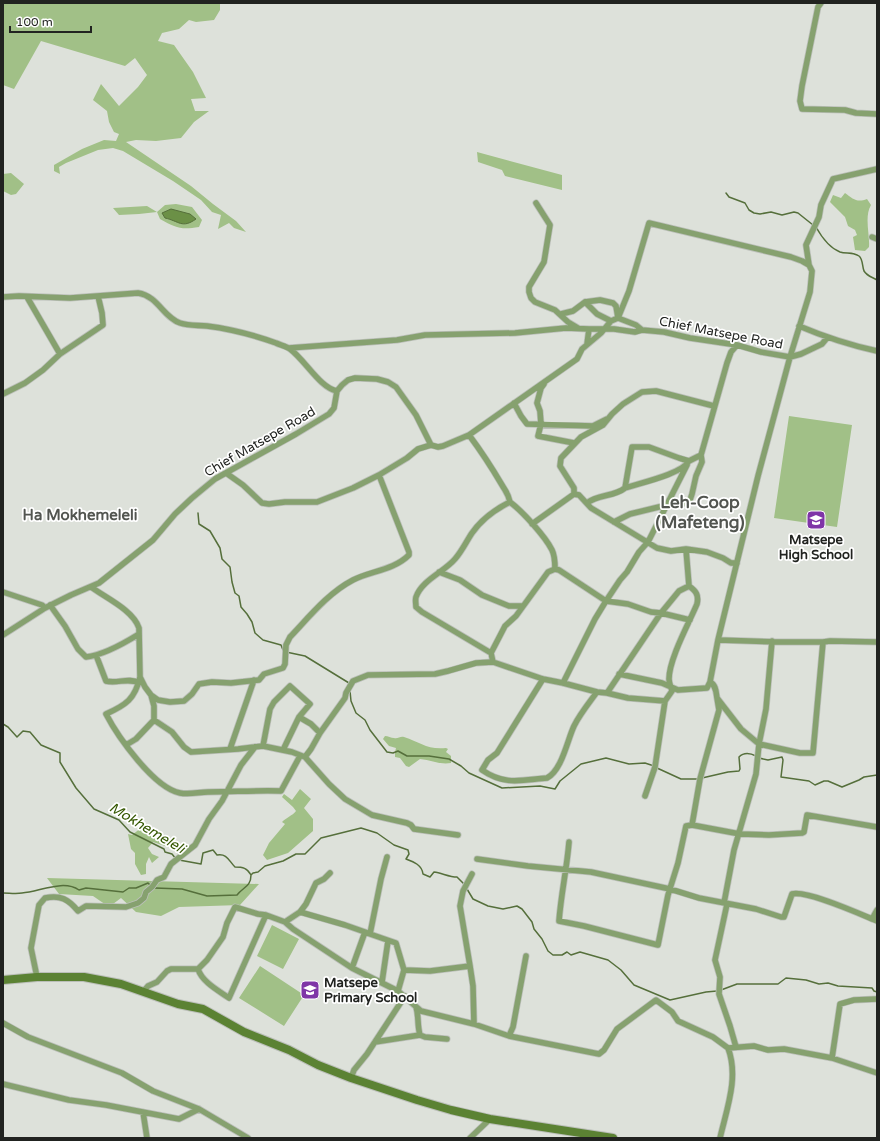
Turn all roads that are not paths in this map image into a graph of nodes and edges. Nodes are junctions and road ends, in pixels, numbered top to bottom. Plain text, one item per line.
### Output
1 (821, 3) edge
2 (877, 114) edge
3 (877, 169) edge
4 (536, 203) dead end
5 (809, 265) junction
6 (98, 296) junction
7 (27, 297) junction
8 (3, 298) edge
9 (585, 302) junction
10 (561, 314) junction
11 (618, 318) junction
12 (611, 321) junction
13 (799, 326) junction
14 (578, 328) junction
15 (589, 329) junction
16 (603, 329) junction
17 (642, 330) junction
18 (827, 338) junction
19 (587, 344) junction
20 (738, 345) junction
21 (289, 348) junction
22 (877, 351) edge
23 (60, 354) junction
24 (790, 357) junction
25 (547, 380) junction
26 (337, 391) junction
27 (3, 394) edge
28 (514, 403) junction
29 (714, 406) junction
30 (609, 418) junction
31 (541, 424) junction
32 (468, 435) junction
33 (574, 443) junction
34 (432, 445) junction
35 (701, 455) junction
36 (688, 463) junction
37 (226, 473) junction
38 (379, 475) junction
39 (625, 488) junction
40 (574, 494) junction
41 (510, 502) junction
42 (587, 503) junction
43 (667, 505) junction
44 (614, 522) junction
45 (532, 524) junction
46 (648, 542) junction
47 (686, 549) junction
48 (737, 563) junction
49 (554, 568) junction
50 (439, 572) junction
51 (689, 586) junction
52 (91, 587) junction
53 (3, 592) edge
54 (606, 601) junction
55 (523, 606) junction
56 (47, 607) junction
57 (661, 613) junction
58 (690, 620) junction
59 (139, 634) junction
60 (3, 635) edge
61 (718, 640) junction
62 (772, 641) junction
63 (823, 642) junction
64 (877, 642) edge
65 (491, 653) junction
66 (96, 655) junction
67 (493, 662) junction
68 (619, 674) junction
69 (140, 677) junction
70 (543, 679) junction
71 (254, 680) junction
72 (710, 682) junction
73 (139, 683) junction
74 (563, 683) junction
75 (671, 687) junction
76 (597, 692) junction
77 (607, 693) junction
78 (151, 695) junction
79 (718, 698) junction
80 (665, 701) junction
81 (299, 717) junction
82 (154, 720) junction
83 (320, 733) junction
84 (759, 744) junction
85 (126, 745) junction
86 (263, 746) junction
87 (255, 747) junction
88 (230, 749) junction
89 (283, 750) junction
90 (302, 756) junction
91 (226, 792) junction
92 (645, 796) dead end
93 (692, 825) junction
94 (877, 827) edge
95 (740, 834) junction
96 (458, 835) dead end
97 (569, 842) dead end
98 (387, 857) dead end
99 (477, 859) dead end
100 (566, 869) junction
101 (330, 873) dead end
102 (472, 874) dead end
103 (670, 889) junction
104 (726, 904) junction
105 (877, 910) edge
106 (300, 912) junction
107 (266, 915) junction
108 (294, 917) junction
109 (874, 920) edge
110 (285, 922) junction
111 (293, 929) junction
112 (367, 933) junction
113 (388, 941) junction
114 (526, 956) dead end
115 (470, 966) junction
116 (352, 968) junction
117 (198, 969) junction
118 (404, 970) junction
119 (37, 977) junction
120 (3, 980) edge
121 (382, 982) junction
122 (398, 991) junction
123 (143, 992) junction
124 (405, 996) junction
125 (877, 999) edge
126 (416, 1006) junction
127 (3, 1023) edge
128 (474, 1024) junction
129 (420, 1035) junction
130 (509, 1036) junction
131 (447, 1039) dead end
132 (375, 1042) junction
133 (736, 1047) junction
134 (728, 1048) junction
135 (832, 1058) junction
136 (877, 1073) edge
137 (350, 1078) junction
138 (3, 1084) edge
139 (199, 1109) junction
140 (143, 1112) junction
141 (490, 1119) junction
142 (147, 1138) edge
143 (248, 1138) edge
144 (470, 1138) edge
145 (612, 1138) edge
146 (720, 1138) edge

1 - 2 street
3 - 5 street
4 - 10 street
5 - 11 street
5 - 13 street
6 - 7 street
6 - 21 street
6 - 23 street
7 - 8 street
7 - 23 street
9 - 10 street
9 - 11 street
9 - 12 street
10 - 14 street
11 - 12 street
11 - 17 street
12 - 16 street
13 - 18 street
13 - 24 street
14 - 15 street, Chief Matsepe Road
14 - 21 street, Chief Matsepe Road
15 - 16 street, Chief Matsepe Road
15 - 19 street
16 - 17 street, Chief Matsepe Road
16 - 19 street
17 - 20 street, Chief Matsepe Road
18 - 22 street
18 - 24 street
19 - 25 street
20 - 24 street, Chief Matsepe Road
20 - 29 street
21 - 26 street
23 - 27 street
24 - 48 street
25 - 28 street
25 - 31 street
26 - 34 street
26 - 37 street, Chief Matsepe Road
28 - 31 street
28 - 32 street
29 - 30 street
29 - 35 street
30 - 31 street
30 - 33 street
31 - 33 street
32 - 34 street
32 - 41 street
33 - 40 street
34 - 38 street
35 - 36 street
35 - 43 street
36 - 39 street
36 - 39 street
36 - 43 street
37 - 38 street
37 - 52 street, Chief Matsepe Road
38 - 71 street
39 - 42 street
40 - 42 street
40 - 45 street
41 - 45 street
41 - 50 street
42 - 44 street
43 - 44 street
43 - 46 street
44 - 46 street
45 - 49 street
46 - 47 street
46 - 54 street
47 - 48 street
47 - 51 street
48 - 61 street
49 - 54 street
49 - 55 street
50 - 55 street
50 - 65 street
51 - 57 street
51 - 58 street
52 - 56 street, Chief Matsepe Road
52 - 59 street
53 - 56 street
54 - 57 street
54 - 74 street
55 - 65 street
56 - 60 street, Chief Matsepe Road
56 - 66 street
57 - 58 street
57 - 68 street
58 - 75 street
59 - 66 street
59 - 69 street
61 - 62 street
61 - 72 street
62 - 63 street
62 - 84 street
63 - 64 street
63 - 84 street
65 - 67 street
66 - 73 street
67 - 70 street
67 - 83 street
68 - 75 street
68 - 77 street
69 - 73 street
69 - 78 street
70 - 74 street
70 - 76 street
71 - 78 street
71 - 88 street
72 - 75 street
72 - 79 street
73 - 85 street
74 - 76 street
75 - 80 street
76 - 77 street
77 - 80 street
78 - 82 street
79 - 84 street
79 - 93 street
80 - 92 street
81 - 83 street
81 - 86 street
81 - 89 street
82 - 85 street
82 - 88 street
83 - 90 street
84 - 95 street
85 - 91 street
86 - 87 street
86 - 89 street
87 - 88 street
87 - 91 street
89 - 90 street
90 - 91 street
90 - 96 street
91 - 119 street
93 - 95 street
93 - 103 street
94 - 95 street
95 - 104 street
97 - 100 street
98 - 112 street
99 - 100 street
100 - 103 street
100 - 103 street
101 - 106 street
102 - 115 street
103 - 104 street
104 - 109 street
104 - 133 street
105 - 109 street
106 - 108 street
106 - 112 street
107 - 110 street
107 - 117 street
107 - 117 street
108 - 110 street
108 - 111 street
110 - 111 street
111 - 116 street
112 - 113 street
112 - 116 street
113 - 118 street
113 - 121 street
114 - 130 street
115 - 118 street
115 - 128 street
116 - 121 street
117 - 123 street
118 - 122 street
119 - 120 street
119 - 123 street
121 - 122 street
122 - 124 street
123 - 137 street
124 - 126 street
124 - 132 street
125 - 135 street
126 - 128 street
126 - 129 street
127 - 139 street
128 - 130 street
129 - 131 street
129 - 132 street
130 - 134 street
132 - 137 street
133 - 134 street
133 - 135 street
134 - 146 street
135 - 136 street
137 - 141 street
138 - 140 street
139 - 140 street
139 - 143 street
140 - 142 street
141 - 144 street
141 - 145 street

